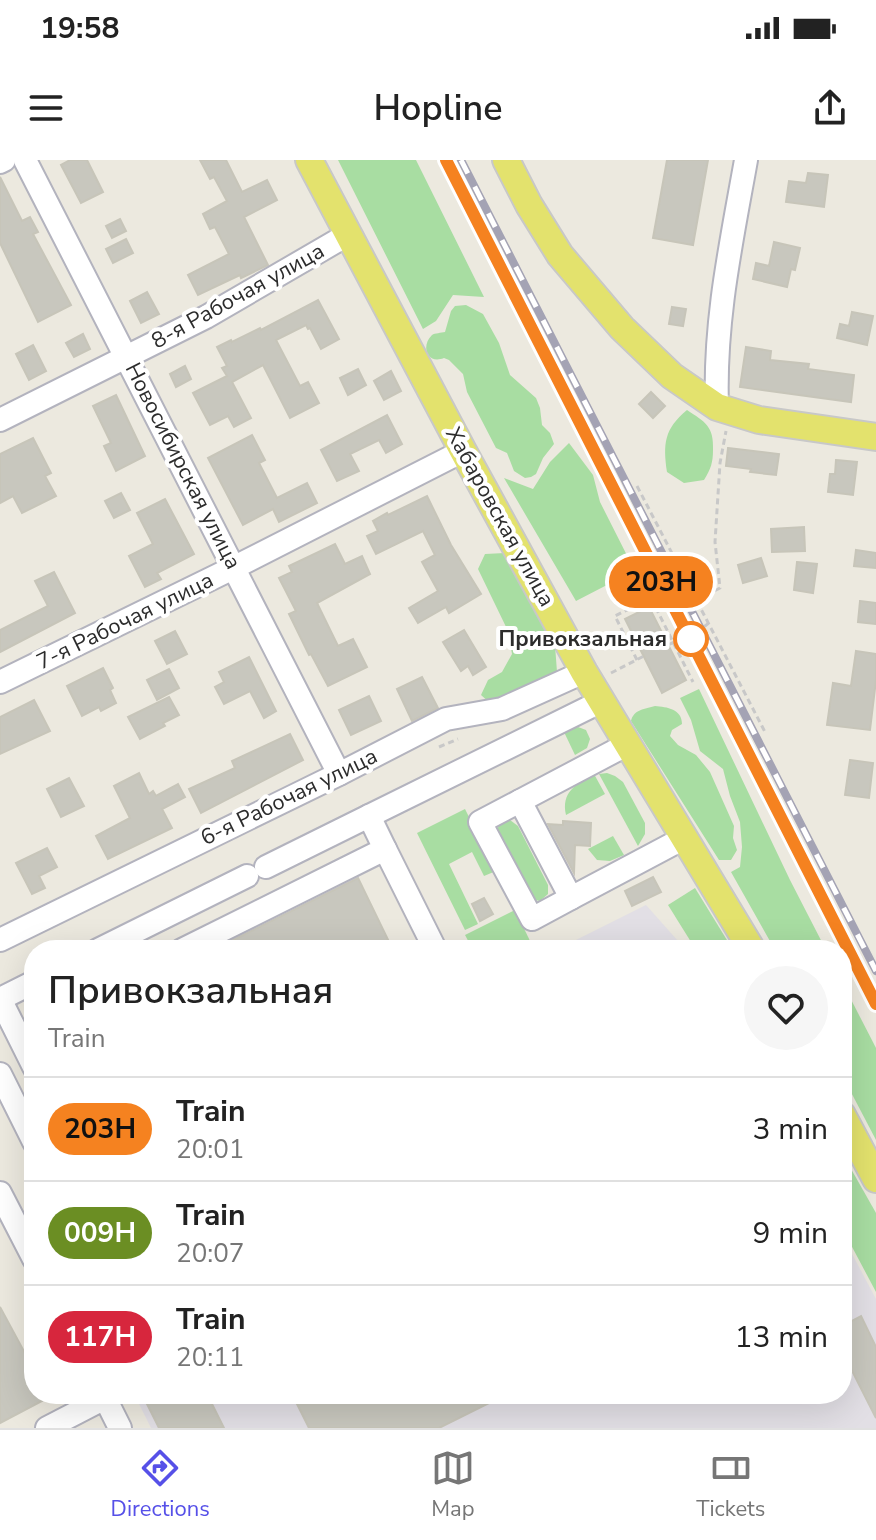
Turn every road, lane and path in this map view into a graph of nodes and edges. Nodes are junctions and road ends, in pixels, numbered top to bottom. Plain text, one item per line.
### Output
1 (25, 160) edge
2 (309, 160) edge
3 (506, 160) edge
4 (746, 160) edge
5 (347, 235) junction
6 (126, 356) junction
7 (723, 409) junction
8 (0, 420) edge
9 (876, 437) edge
10 (463, 451) junction
11 (637, 486) dead end
12 (235, 567) junction
13 (697, 600) junction
14 (709, 623) junction
15 (671, 644) junction
16 (644, 656) dead end
17 (637, 660) junction
18 (0, 682) edge
19 (693, 682) dead end
20 (596, 684) junction
21 (765, 732) dead end
22 (628, 744) junction
23 (339, 774) junction
24 (520, 801) junction
25 (369, 816) junction
26 (684, 838) junction
27 (385, 849) junction
28 (571, 898) junction
29 (0, 940) edge
30 (118, 940) edge
31 (202, 940) edge
32 (430, 940) edge
33 (746, 940) edge
34 (24, 987) edge
35 (0, 999) edge
36 (24, 1047) edge
37 (0, 1074) edge
38 (24, 1122) edge
39 (852, 1134) edge
40 (876, 1179) edge
41 (1, 1198) edge
42 (24, 1241) edge
43 (90, 1404) edge
44 (108, 1404) edge
45 (47, 1428) edge
46 (120, 1428) edge

1 - 6 street, Новосибирская улица
2 - 5 main road, Хабаровская улица
3 - 7 main road
4 - 7 street
5 - 6 street, 8-я Рабочая улица
5 - 10 main road, Хабаровская улица
6 - 8 street, 8-я Рабочая улица
6 - 12 street, Новосибирская улица
7 - 9 main road
7 - 13 path
10 - 12 street, 7-я Рабочая улица
10 - 20 main road, Хабаровская улица
11 - 13 path
12 - 18 street, 7-я Рабочая улица
12 - 23 street, Новосибирская улица
13 - 14 path
14 - 15 path
14 - 21 path
15 - 17 path
15 - 19 path
16 - 17 path
17 - 20 path
20 - 22 main road, Хабаровская улица
20 - 23 street, 6-я Рабочая улица
20 - 25 street
22 - 24 street
22 - 26 main road, Хабаровская улица
23 - 29 street, 6-я Рабочая улица
24 - 28 street
24 - 28 street
25 - 27 street
25 - 30 street
26 - 28 street
26 - 33 main road, Хабаровская улица
27 - 31 street
27 - 32 street
34 - 35 street
35 - 36 street
37 - 38 street
39 - 40 main road
41 - 42 street
43 - 45 street
44 - 46 street

